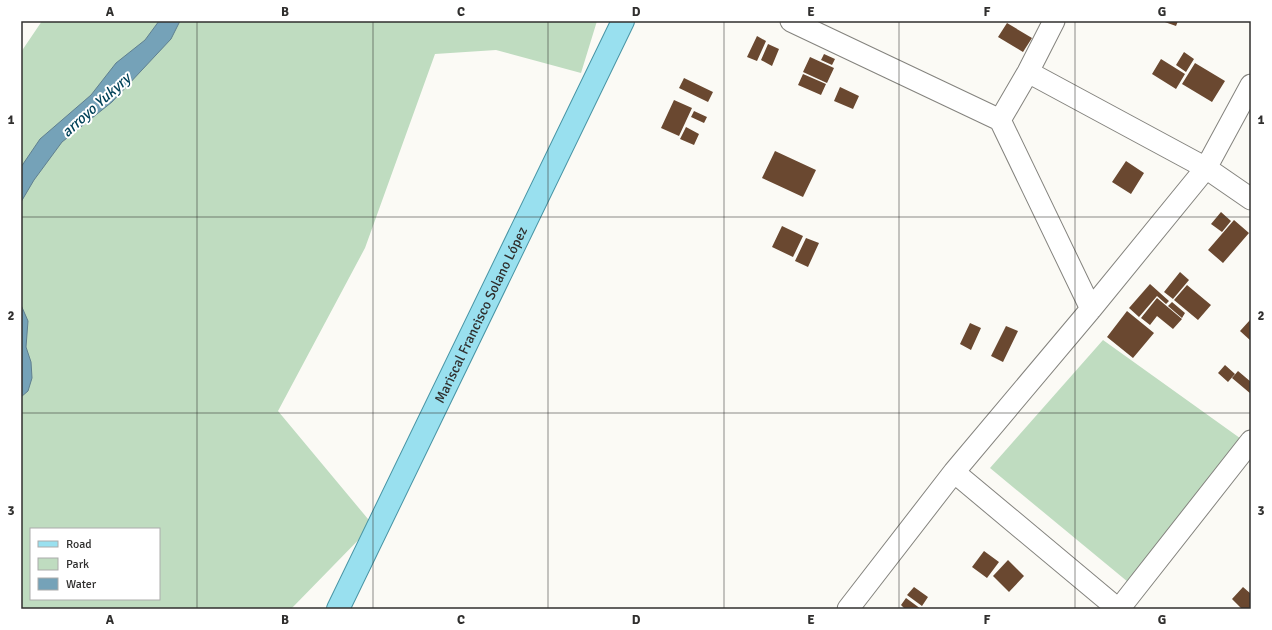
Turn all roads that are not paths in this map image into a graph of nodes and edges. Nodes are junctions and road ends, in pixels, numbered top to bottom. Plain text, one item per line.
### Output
1 (623, 21) edge
2 (791, 21) edge
3 (1054, 21) edge
4 (1028, 72) junction
5 (1251, 85) edge
6 (1000, 120) junction
7 (1206, 168) junction
8 (1251, 199) edge
9 (1091, 309) junction
10 (1251, 441) edge
11 (954, 472) junction
12 (338, 609) edge
13 (848, 609) edge
14 (1118, 609) edge

1 - 12 main road, Mariscal Francisco Solano López
2 - 6 street
3 - 4 street
4 - 6 street
4 - 7 street
5 - 7 street
6 - 9 street
7 - 8 street
7 - 9 street
9 - 11 street
10 - 14 street
11 - 13 street
11 - 14 street

